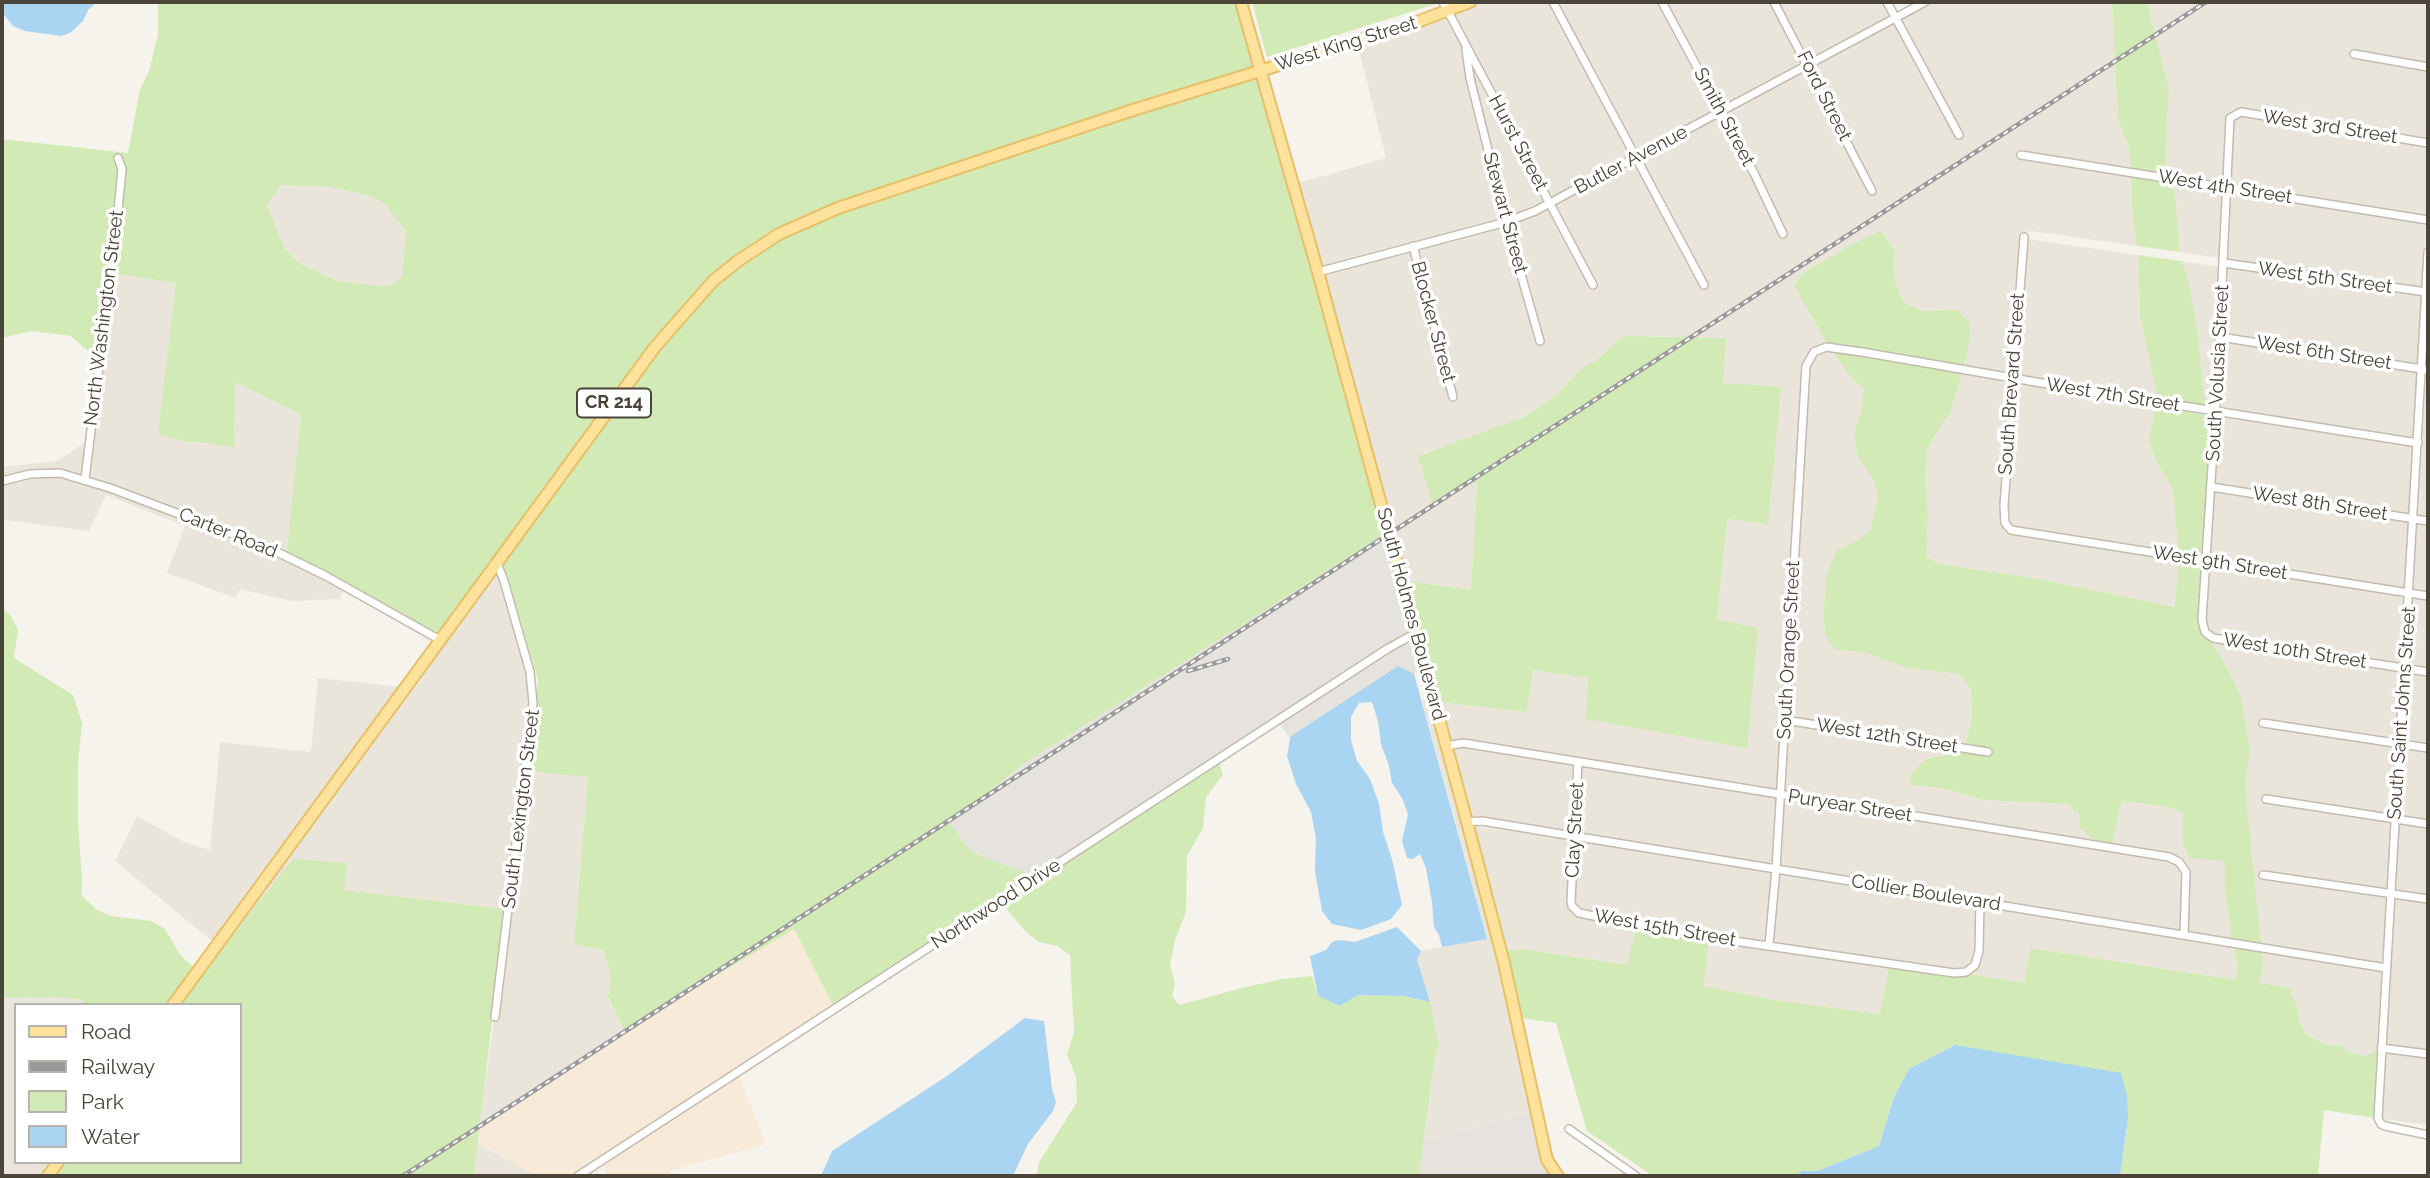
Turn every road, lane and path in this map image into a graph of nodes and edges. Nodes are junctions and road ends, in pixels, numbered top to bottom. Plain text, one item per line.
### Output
1 (1241, 2) edge
2 (1470, 2) edge
3 (1553, 2) edge
4 (1662, 2) edge
5 (1774, 2) edge
6 (1887, 2) edge
7 (1925, 2) edge
8 (1445, 7) edge
9 (1896, 17) junction
10 (1465, 44) junction
11 (2354, 54) dead end
12 (1808, 65) junction
13 (2428, 67) edge
14 (1260, 71) junction
15 (1720, 112) junction
16 (2232, 115) joint
17 (1959, 135) dead end
18 (2428, 143) edge
19 (2021, 155) dead end
20 (118, 158) dead end
21 (1635, 158) junction
22 (2227, 187) junction
23 (1872, 191) dead end
24 (1550, 204) junction
25 (2428, 220) edge
26 (1506, 222) junction
27 (1783, 234) dead end
28 (2024, 237) dead end
29 (1413, 246) junction
30 (2428, 252) edge
31 (2224, 263) junction
32 (1318, 272) junction
33 (1593, 285) dead end
34 (1704, 285) dead end
35 (2427, 295) edge
36 (2220, 337) junction
37 (1539, 341) dead end
38 (1811, 355) joint
39 (2425, 370) edge
40 (2014, 379) junction
41 (1453, 397) dead end
42 (2216, 412) junction
43 (2418, 443) junction
44 (85, 479) junction
45 (2, 481) edge
46 (2211, 487) junction
47 (2414, 519) junction
48 (2428, 521) edge
49 (2011, 530) joint
50 (2206, 560) junction
51 (497, 563) junction
52 (2409, 593) junction
53 (2428, 596) edge
54 (2204, 632) joint
55 (1416, 633) junction
56 (440, 640) junction
57 (2404, 668) junction
58 (2428, 672) edge
59 (1785, 720) junction
60 (2263, 723) dead end
61 (2400, 743) junction
62 (1446, 746) junction
63 (2428, 748) edge
64 (1988, 752) dead end
65 (1578, 762) junction
66 (1781, 794) junction
67 (2266, 799) dead end
68 (2395, 818) junction
69 (1467, 822) junction
70 (2428, 824) edge
71 (1573, 836) junction
72 (1776, 869) junction
73 (2263, 875) dead end
74 (2391, 893) junction
75 (1572, 898) joint
76 (2428, 899) edge
77 (1980, 902) junction
78 (2185, 935) junction
79 (1769, 945) junction
80 (2386, 968) junction
81 (174, 1003) edge
82 (495, 1017) dead end
83 (2381, 1048) junction
84 (2428, 1054) edge
85 (1569, 1129) dead end
86 (2428, 1135) edge
87 (578, 1176) edge
88 (1558, 1176) edge
89 (1636, 1176) edge

1 - 14 main road, South Holmes Boulevard
2 - 8 main road, West King Street
3 - 21 street
4 - 15 street, Smith Street
5 - 12 street, Ford Street
6 - 9 street
7 - 9 street, Butler Avenue
8 - 10 street, Hurst Street
8 - 14 main road, West King Street
9 - 12 street, Butler Avenue
9 - 17 street
10 - 24 street, Hurst Street
10 - 26 street, Stewart Street
11 - 13 street
12 - 15 street, Butler Avenue
12 - 23 street, Ford Street
14 - 32 main road, South Holmes Boulevard
14 - 51 main road, CR 214
15 - 21 street, Butler Avenue
15 - 27 street, Smith Street
16 - 18 street, West 3rd Street
16 - 22 street, South Volusia Street
19 - 22 street, West 4th Street
20 - 44 street, North Washington Street
21 - 24 street, Butler Avenue
21 - 34 street
22 - 25 street, West 4th Street
22 - 31 street, South Volusia Street
24 - 26 street, Butler Avenue
24 - 33 street, Hurst Street
26 - 29 street, Butler Avenue
26 - 37 street, Stewart Street
28 - 40 street, South Brevard Street
29 - 32 street, Butler Avenue
29 - 41 street, Blocker Street
30 - 35 street, South Saint Johns Street
31 - 35 street, West 5th Street
31 - 36 street, South Volusia Street
32 - 55 main road, South Holmes Boulevard
35 - 39 street, South Saint Johns Street
36 - 39 street, West 6th Street
36 - 42 street, South Volusia Street
38 - 40 street, West 7th Street
38 - 59 street, South Orange Street
39 - 43 street, South Saint Johns Street
40 - 42 street, West 7th Street
40 - 49 street, South Brevard Street
42 - 43 street, West 7th Street
42 - 46 street, South Volusia Street
43 - 47 street, South Saint Johns Street
44 - 45 street, Carter Road
44 - 56 street, Carter Road
46 - 47 street, West 8th Street
46 - 50 street, South Volusia Street
47 - 48 street, West 8th Street
47 - 52 street, South Saint Johns Street
49 - 50 street, West 9th Street
50 - 52 street, West 9th Street
50 - 54 street, South Volusia Street
51 - 56 main road, CR 214
51 - 82 street, South Lexington Street
52 - 53 street, West 9th Street
52 - 57 street, South Saint Johns Street
54 - 57 street, West 10th Street
55 - 62 main road, South Holmes Boulevard
55 - 87 street, Northwood Drive
56 - 81 main road, CR 214
57 - 58 street, West 10th Street
57 - 61 street, South Saint Johns Street
59 - 64 street, West 12th Street
59 - 66 street, South Orange Street
60 - 61 street
61 - 63 street
61 - 68 street, South Saint Johns Street
62 - 65 street, Puryear Street
62 - 69 main road, South Holmes Boulevard
65 - 66 street, Puryear Street
65 - 71 street, Clay Street
66 - 72 street, South Orange Street
66 - 78 street, Puryear Street
67 - 68 street
68 - 70 street
68 - 74 street, South Saint Johns Street
69 - 71 street, Collier Boulevard
69 - 88 main road, South Holmes Boulevard
71 - 72 street, Collier Boulevard
71 - 75 street, Clay Street
72 - 77 street, Collier Boulevard
72 - 79 street, South Orange Street
73 - 74 street
74 - 76 street
74 - 80 street, South Saint Johns Street
75 - 79 street, West 15th Street
77 - 78 street, Collier Boulevard
77 - 79 street
78 - 80 street, Collier Boulevard
80 - 83 street, South Saint Johns Street
83 - 84 street
83 - 86 street, South Saint Johns Street
85 - 89 street

